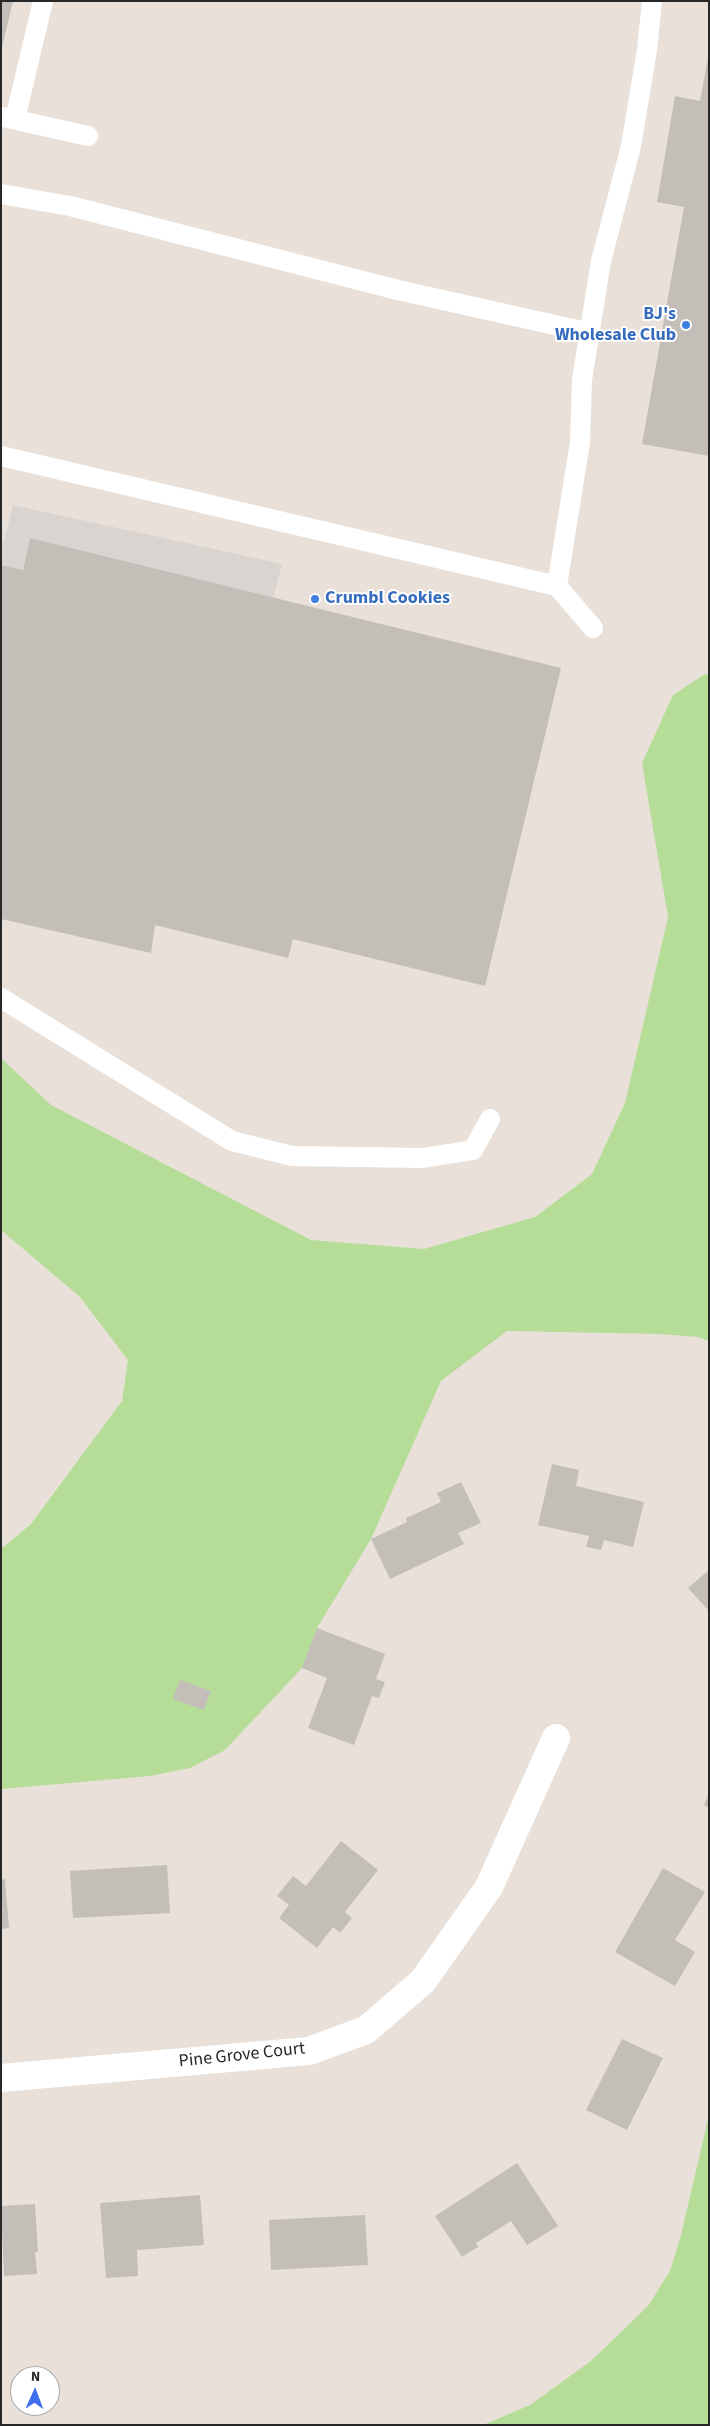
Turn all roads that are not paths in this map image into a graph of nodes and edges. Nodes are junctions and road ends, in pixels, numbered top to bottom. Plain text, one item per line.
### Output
1 (43, 1) edge
2 (652, 1) edge
3 (8, 117) edge
4 (88, 136) dead end
5 (1, 194) edge
6 (591, 333) junction
7 (1, 456) edge
8 (557, 586) junction
9 (593, 628) dead end
10 (1, 998) edge
11 (490, 1119) dead end
12 (556, 1738) dead end
13 (1, 2078) edge

1 - 3 lane
2 - 6 lane
3 - 4 lane
5 - 6 lane
6 - 8 lane
7 - 8 lane
8 - 9 lane
10 - 11 lane
12 - 13 street, Pine Grove Court

